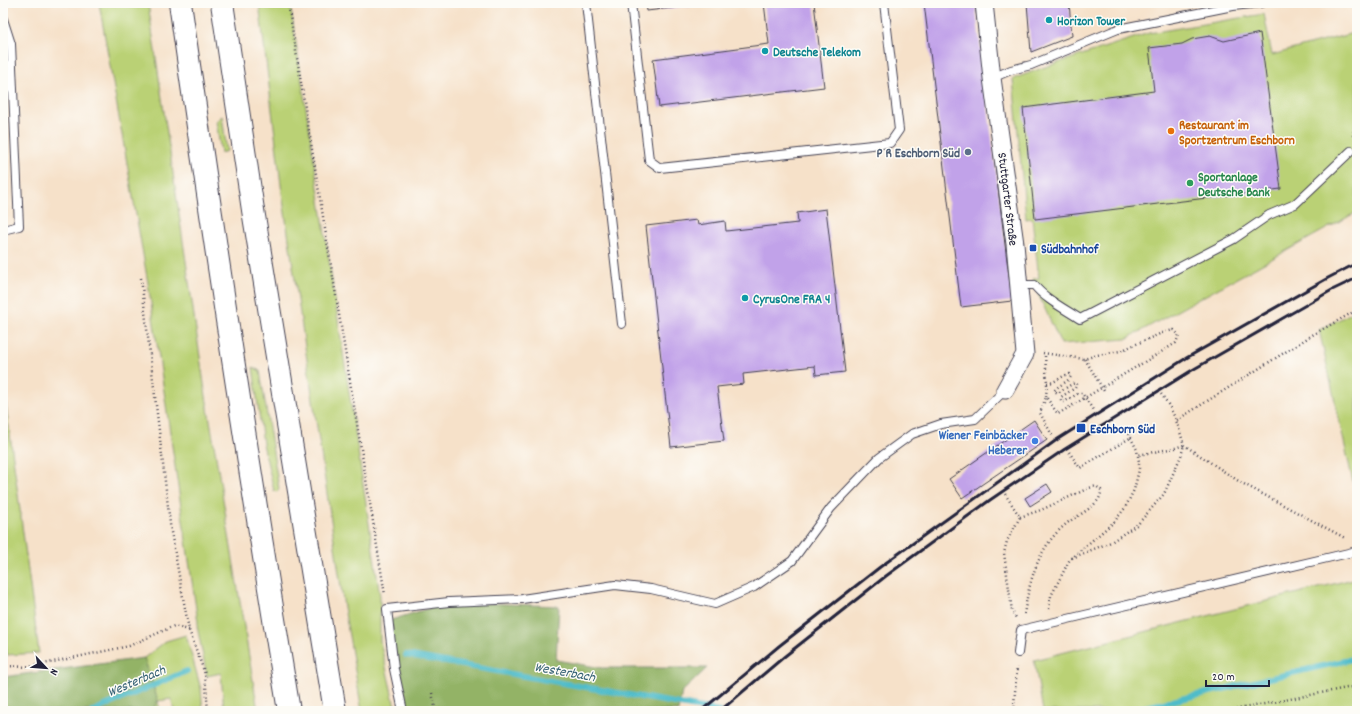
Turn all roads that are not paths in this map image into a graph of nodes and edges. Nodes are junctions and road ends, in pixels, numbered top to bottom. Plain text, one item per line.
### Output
1 (180, 3) edge
2 (222, 3) edge
3 (586, 3) edge
4 (631, 3) edge
5 (884, 3) edge
6 (984, 3) edge
7 (1261, 3) edge
8 (3, 19) edge
9 (992, 78) junction
10 (1351, 151) road end
11 (3, 230) edge
12 (1019, 285) junction
13 (622, 324) dead end
14 (1005, 390) joint
15 (1355, 552) edge
16 (1018, 653) road end
17 (289, 711) edge
18 (335, 711) edge
19 (403, 711) edge

1 - 17 highway
2 - 18 highway
3 - 13 lane
4 - 5 lane
6 - 9 street, Stuttgarter Straße
7 - 9 lane
8 - 11 lane
9 - 12 street, Stuttgarter Straße
10 - 12 lane
12 - 14 street, Stuttgarter Straße
14 - 19 lane
15 - 16 lane

